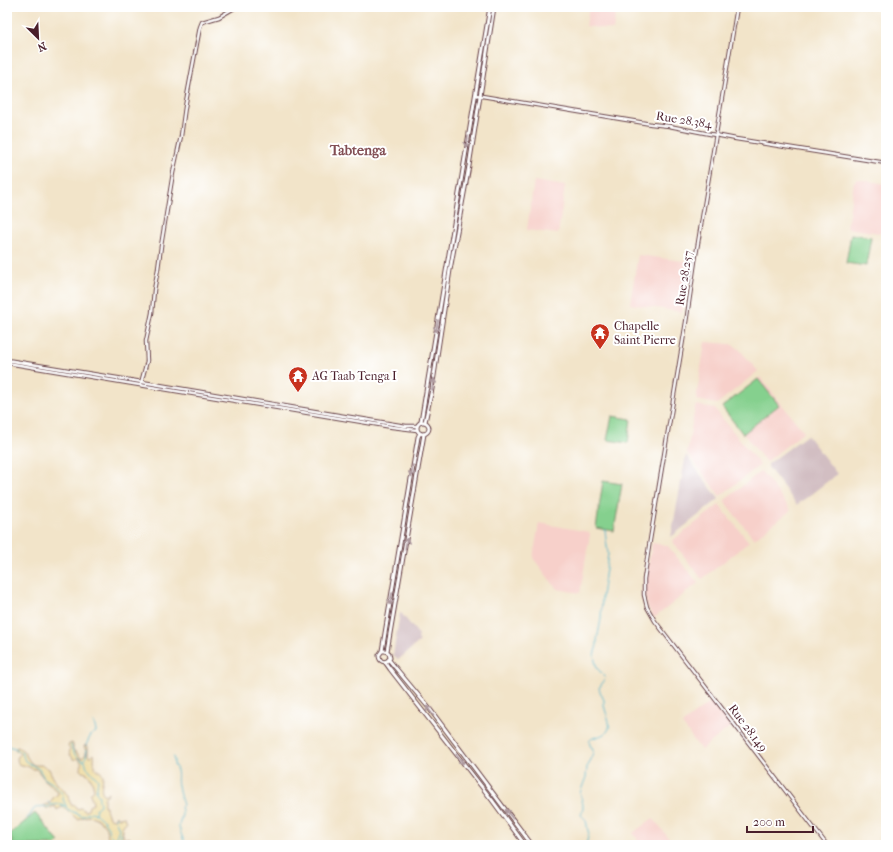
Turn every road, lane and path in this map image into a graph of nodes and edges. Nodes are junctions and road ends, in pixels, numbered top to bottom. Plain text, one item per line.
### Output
1 (236, 7) edge
2 (490, 7) edge
3 (494, 7) edge
4 (737, 7) edge
5 (478, 95) junction
6 (716, 134) junction
7 (886, 163) edge
8 (7, 360) edge
9 (7, 363) edge
10 (141, 383) junction
11 (421, 422) junction
12 (425, 422) junction
13 (417, 426) junction
14 (418, 431) junction
15 (424, 434) junction
16 (655, 622) joint
17 (382, 651) junction
18 (387, 652) junction
19 (387, 661) junction
20 (525, 845) edge
21 (532, 845) edge
22 (827, 845) edge

1 - 10 street
2 - 5 main road
3 - 5 main road
4 - 6 street, Rue 28.257
5 - 6 street, Rue 28.384
5 -> 11 main road
12 -> 5 main road
6 - 7 street, Rue 28.384
6 - 16 street, Rue 28.257
8 - 10 street
9 - 10 street
10 - 13 street
10 - 14 street
11 - 12 main road
11 - 13 main road
12 - 15 main road
13 - 14 main road
14 - 15 main road
14 -> 17 main road
18 -> 15 main road
16 - 22 street, Rue 28.149
17 - 18 main road
17 - 19 main road
18 - 19 main road
19 -> 20 main road
21 -> 19 main road

